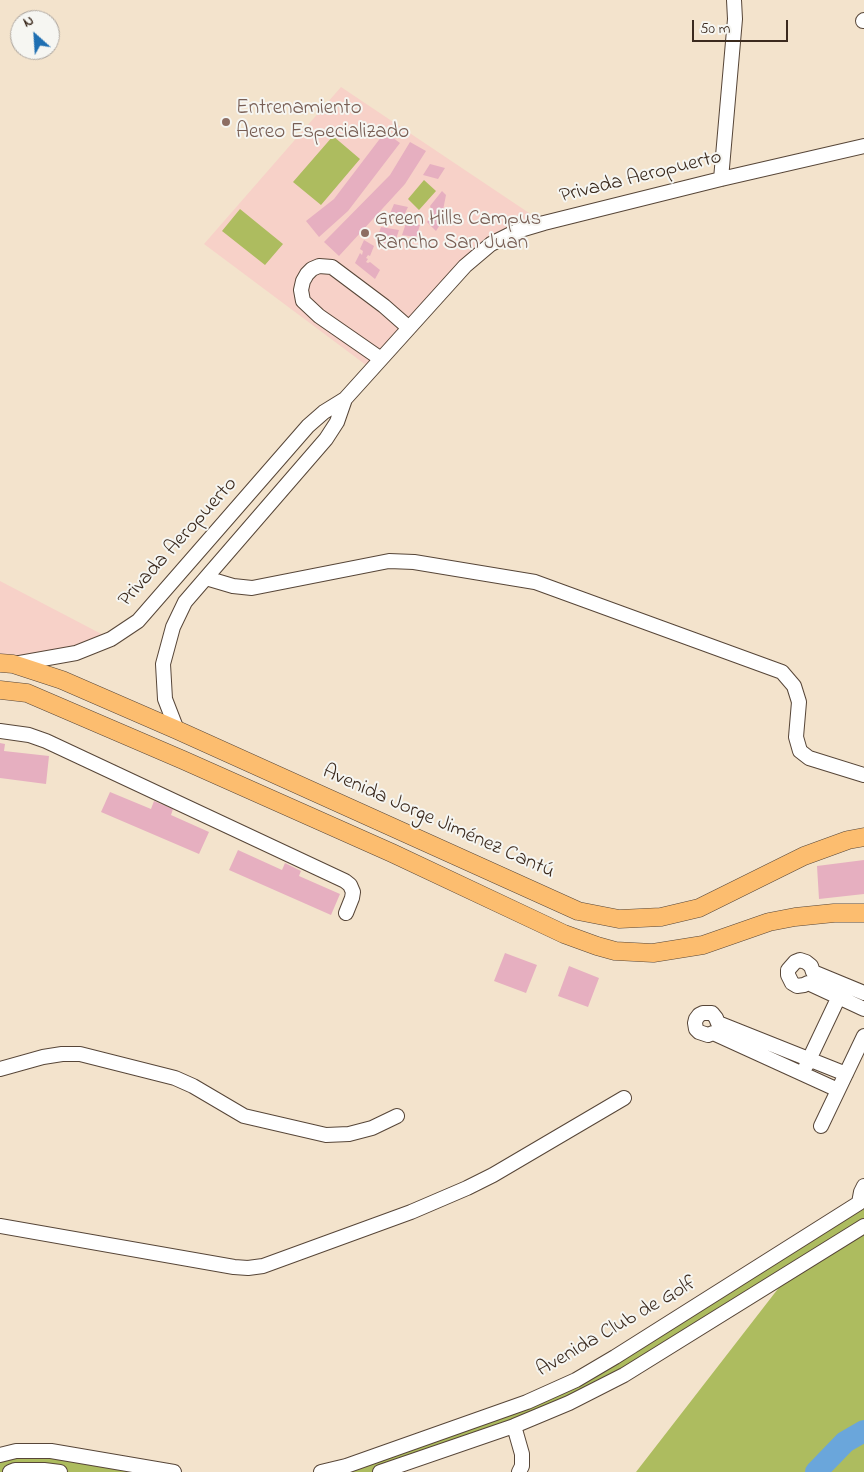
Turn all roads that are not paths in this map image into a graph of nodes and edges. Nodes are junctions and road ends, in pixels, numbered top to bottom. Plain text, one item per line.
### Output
1 (722, 0) edge
2 (734, 0) edge
3 (742, 0) edge
4 (735, 19) junction
5 (864, 146) edge
6 (721, 179) junction
7 (409, 328) junction
8 (381, 360) junction
9 (345, 399) junction
10 (206, 578) junction
11 (7, 663) edge
12 (0, 690) edge
13 (177, 730) junction
14 (0, 731) edge
15 (864, 775) edge
16 (864, 837) edge
17 (346, 913) dead end
18 (864, 913) edge
19 (842, 991) junction
20 (864, 993) edge
21 (864, 1009) edge
22 (862, 1047) edge
23 (810, 1060) junction
24 (0, 1069) edge
25 (803, 1074) junction
26 (846, 1074) junction
27 (838, 1090) junction
28 (624, 1098) dead end
29 (396, 1116) dead end
30 (821, 1126) dead end
31 (864, 1186) edge
32 (862, 1208) edge
33 (0, 1226) edge
34 (864, 1226) edge
35 (514, 1426) junction
36 (0, 1455) edge
37 (10, 1472) edge
38 (60, 1472) edge
39 (174, 1472) edge
40 (321, 1472) edge
41 (380, 1472) edge
42 (519, 1472) edge

1 - 4 street
2 - 4 street
3 - 4 street
4 - 6 street
5 - 6 street, Privada Aeropuerto
6 - 7 street, Privada Aeropuerto
7 - 8 street, Privada Aeropuerto
7 - 8 street
8 - 9 street, Privada Aeropuerto
9 - 10 street, Privada Aeropuerto
9 - 11 street, Privada Aeropuerto
10 - 13 street, Privada Aeropuerto
10 - 15 street
11 - 13 main road, Avenida Jorge Jiménez Cantú
12 - 18 main road
13 - 16 main road, Avenida Jorge Jiménez Cantú
14 - 17 street
19 - 20 street
19 - 21 street
19 - 23 street
22 - 26 street
23 - 25 street
23 - 25 street
23 - 26 street
24 - 29 street
25 - 27 street
26 - 27 street
27 - 30 street
28 - 33 street
31 - 32 street, Avenida Club de Golf
32 - 40 street, Avenida Club de Golf
34 - 35 street, Avenida Club de Golf
35 - 41 street, Avenida Club de Golf
35 - 42 street
36 - 39 street
37 - 38 street

